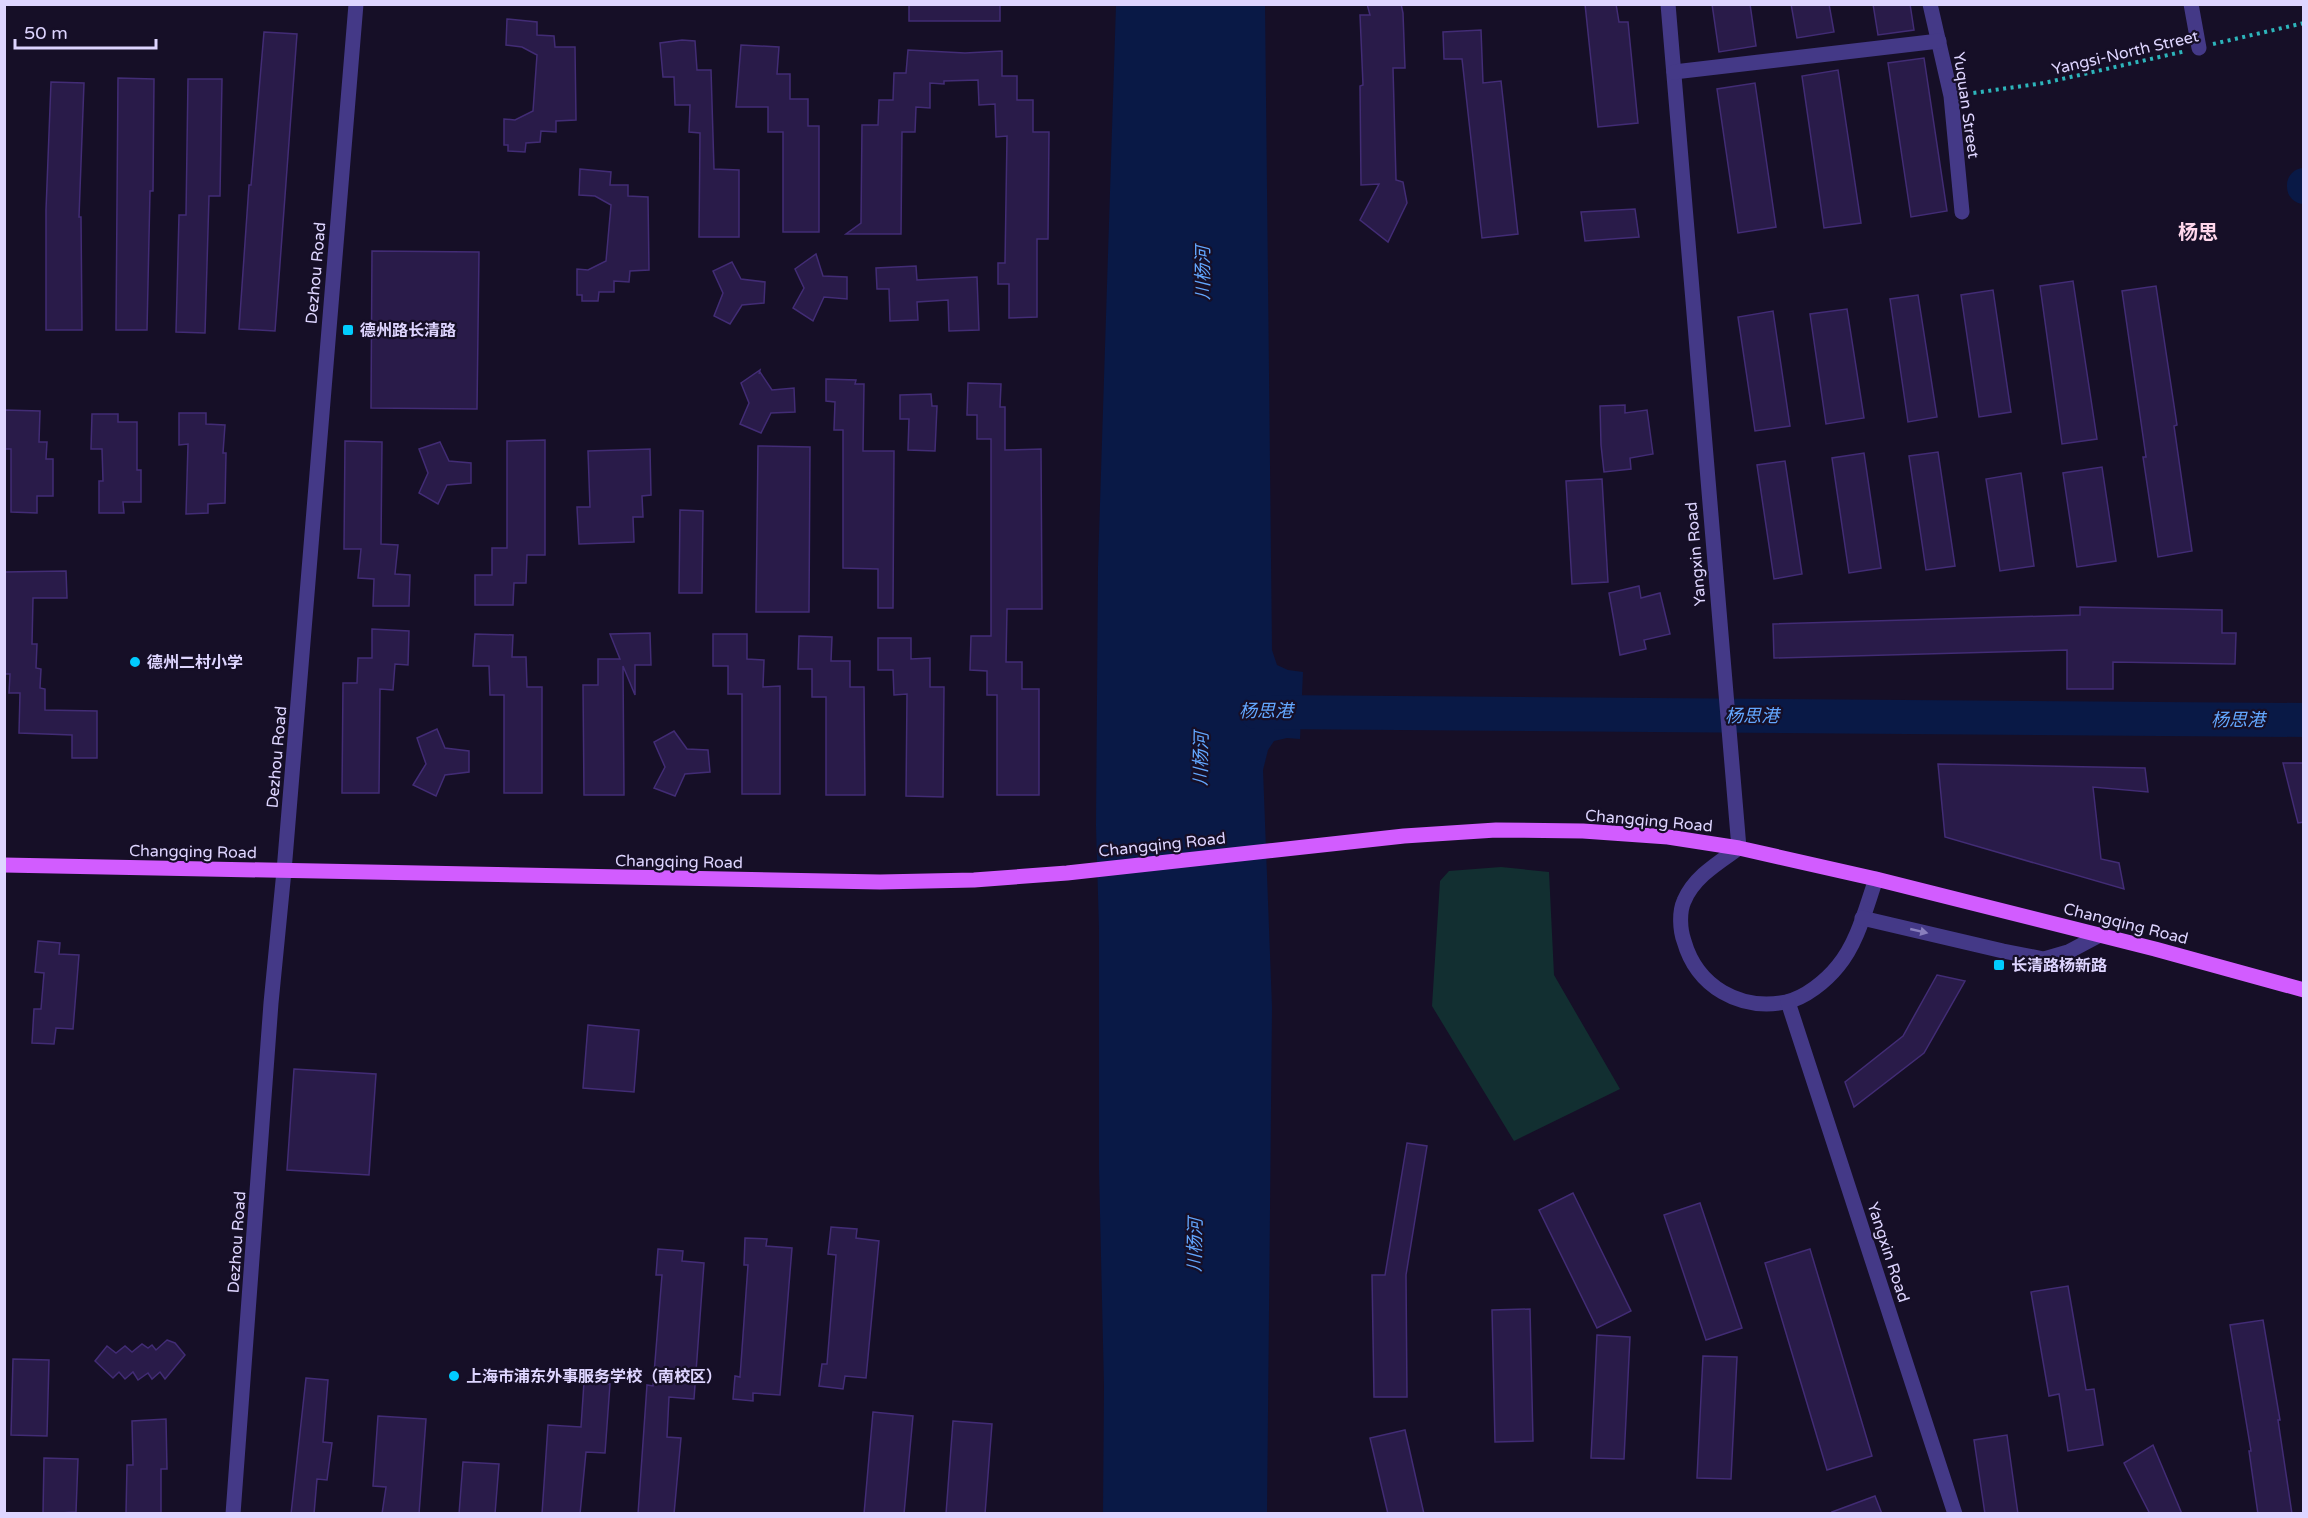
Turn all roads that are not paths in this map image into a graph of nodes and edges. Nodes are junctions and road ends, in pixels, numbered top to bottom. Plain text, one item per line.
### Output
1 (356, 4) edge
2 (1668, 4) edge
3 (1930, 4) edge
4 (2191, 4) edge
5 (1939, 41) junction
6 (2199, 48) road end
7 (1674, 72) junction
8 (1962, 212) dead end
9 (1738, 848) junction
10 (4, 865) edge
11 (284, 871) junction
12 (1876, 879) junction
13 (1862, 918) junction
14 (2100, 935) junction
15 (2304, 990) edge
16 (1788, 1002) junction
17 (233, 1514) edge
18 (1955, 1514) edge

1 - 11 street, Dezhou Road
2 - 7 street, Yangxin Road
3 - 5 street, Yuquan Street
4 - 6 street
5 - 7 street
5 - 8 street, Yuquan Street
7 - 9 street, Yangxin Road
9 - 11 main road, Changqing Road
9 - 12 main road, Changqing Road
9 - 16 street
10 - 11 main road, Changqing Road
11 - 17 street, Dezhou Road
12 - 13 street
12 - 14 main road, Changqing Road
13 -> 14 street
13 - 16 street
14 - 15 main road, Changqing Road
16 - 18 street, Yangxin Road

